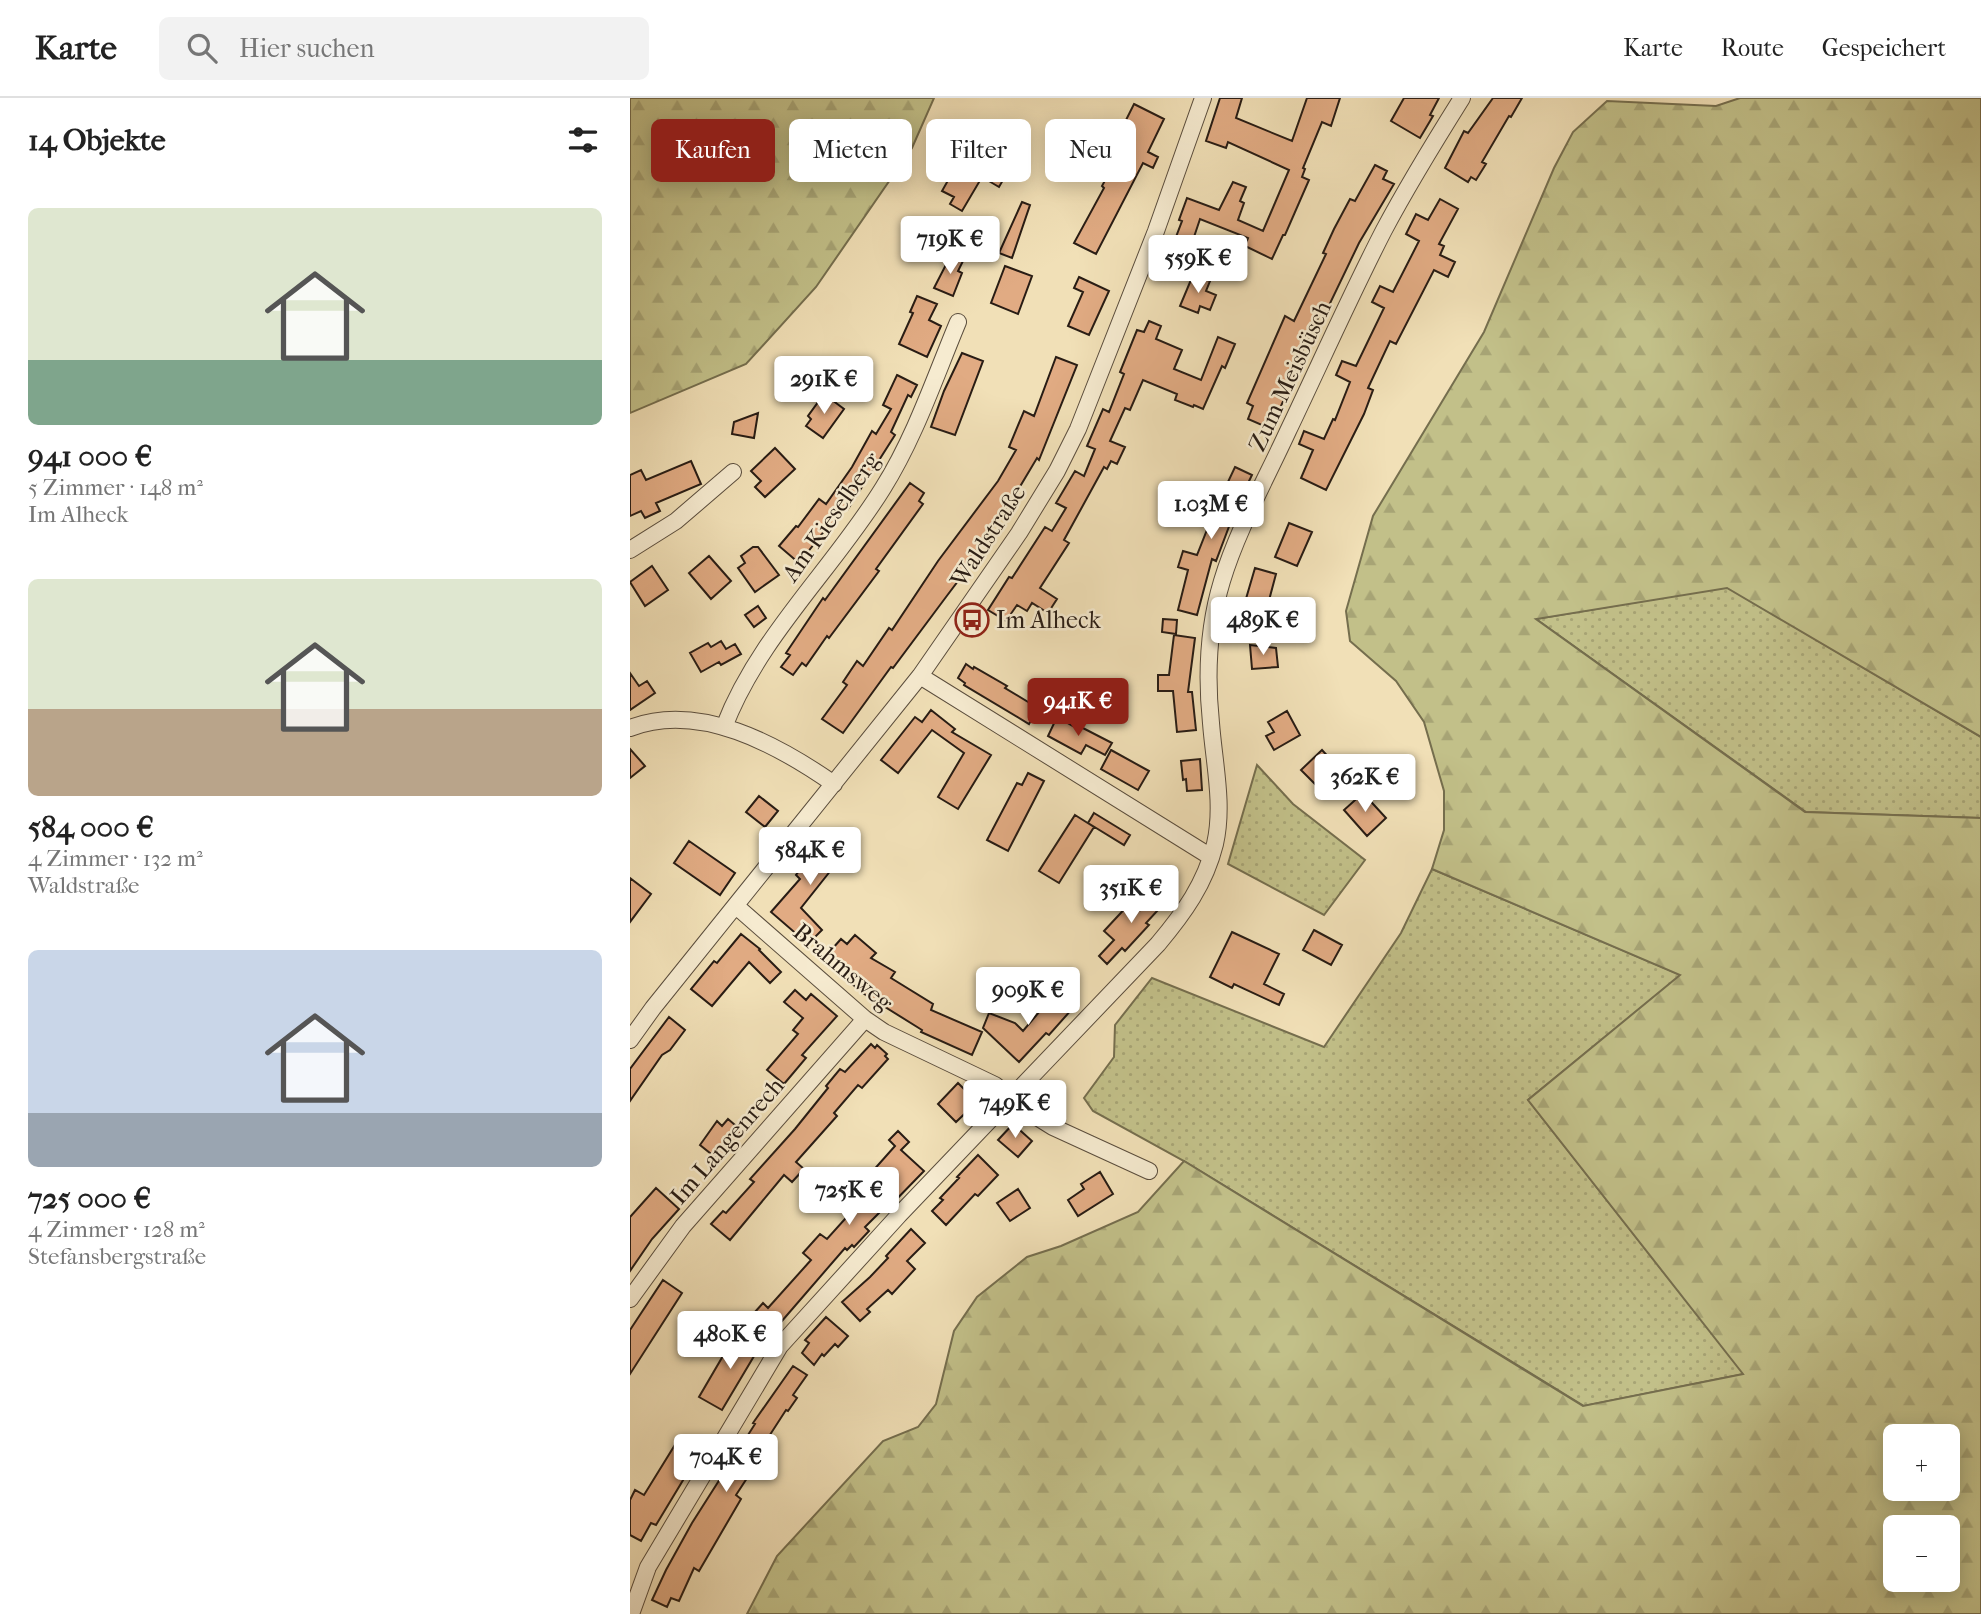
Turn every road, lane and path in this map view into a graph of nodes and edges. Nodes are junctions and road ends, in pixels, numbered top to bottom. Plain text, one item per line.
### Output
1 (1203, 98) edge
2 (1462, 98) edge
3 (958, 322) dead end
4 (733, 472) dead end
5 (630, 550) edge
6 (919, 676) junction
7 (724, 727) junction
8 (630, 728) edge
9 (834, 784) junction
10 (1211, 857) junction
11 (736, 906) junction
12 (865, 1019) junction
13 (630, 1040) edge
14 (1012, 1097) junction
15 (1149, 1171) dead end
16 (630, 1299) edge
17 (631, 1614) edge

1 - 6 street, Waldstraße
2 - 10 street, Zum Meisbüsch
3 - 7 street, Am Kieselberg
4 - 5 street
6 - 9 street, Waldstraße
6 - 10 street
7 - 8 street
7 - 9 street
9 - 11 street, Waldstraße
10 - 14 street, Zum Meisbüsch
11 - 12 street, Brahmsweg
11 - 13 street, Waldstraße
12 - 14 street, Brahmsweg
12 - 16 street, Im Langenrech
14 - 15 street, Brahmsweg
14 - 17 street, Zum Meisbüsch

